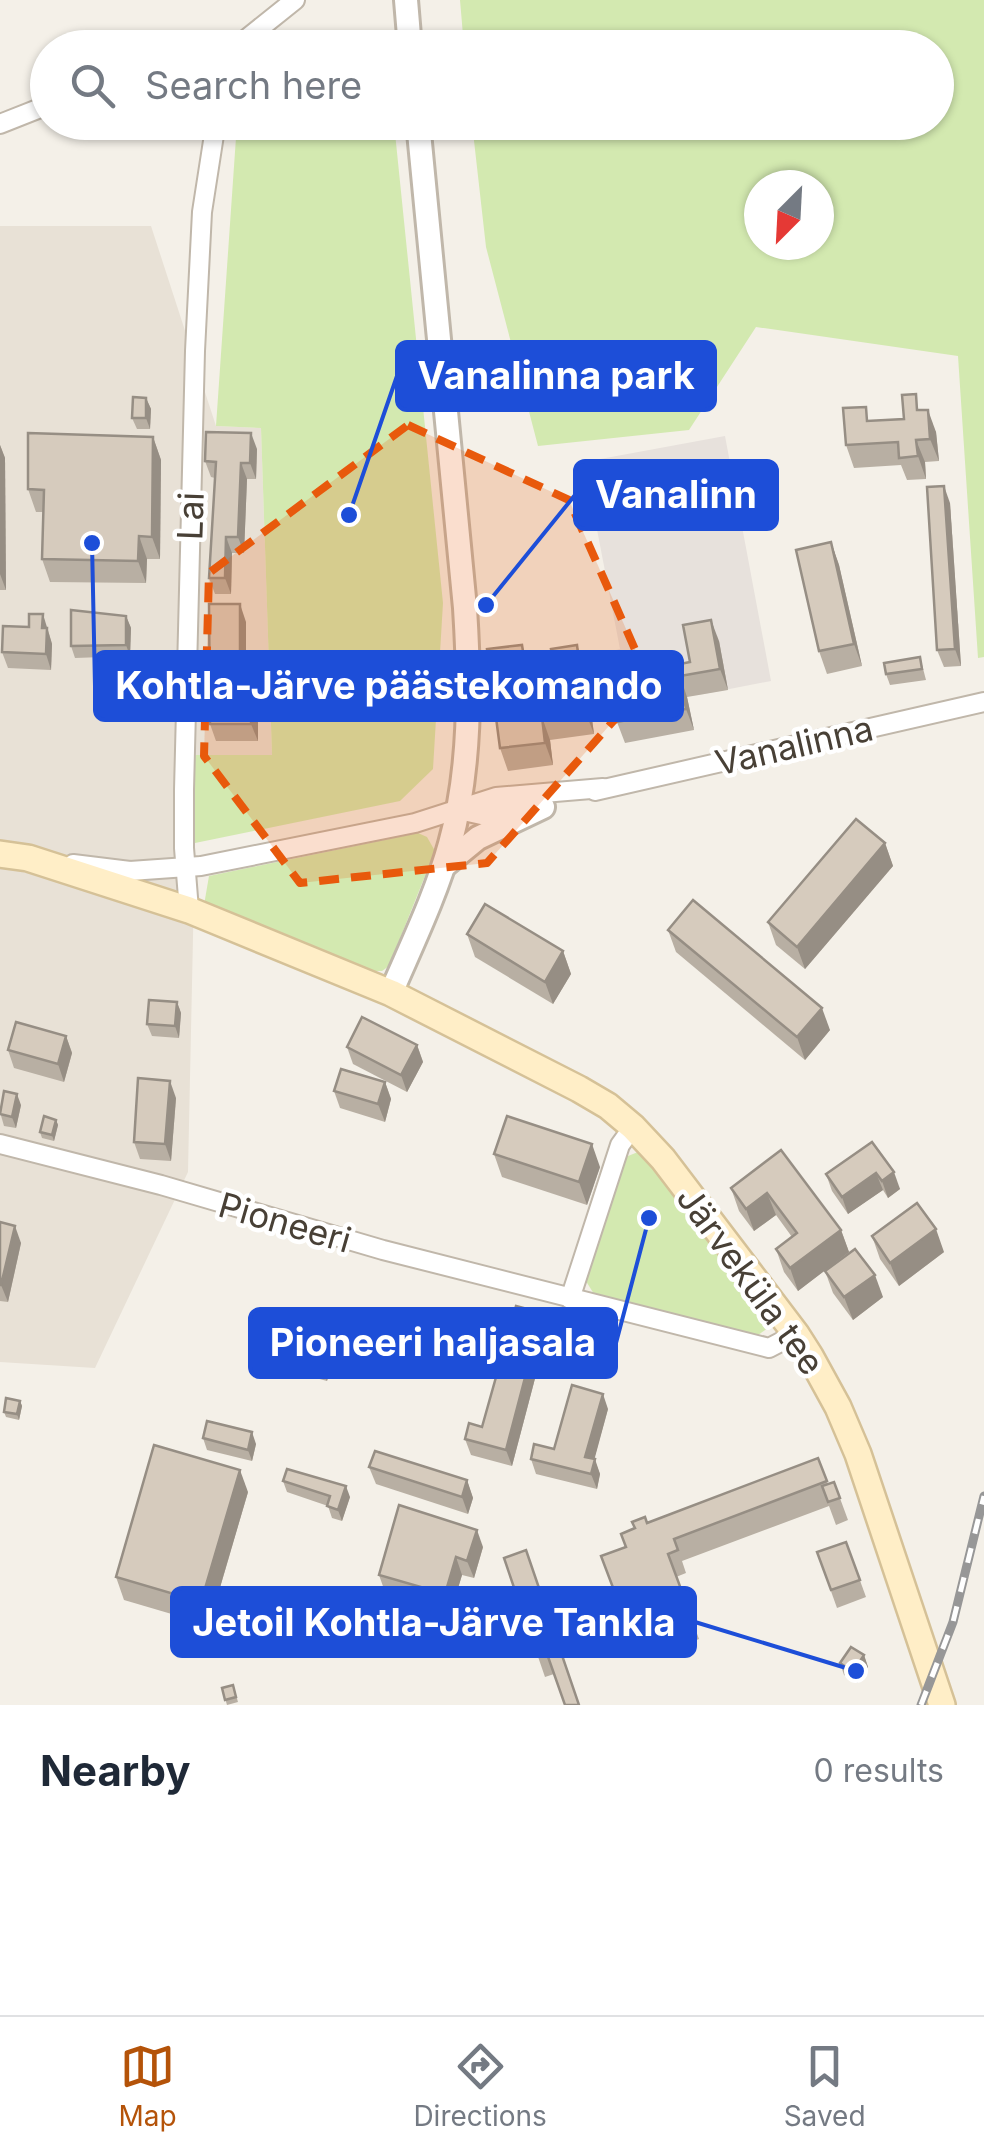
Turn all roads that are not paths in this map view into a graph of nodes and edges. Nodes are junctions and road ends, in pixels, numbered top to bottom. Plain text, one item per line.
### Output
1 (296, 0) edge
2 (406, 0) edge
3 (258, 30) edge
4 (408, 30) edge
5 (30, 113) edge
6 (0, 124) edge
7 (213, 140) edge
8 (420, 140) edge
9 (984, 702) edge
10 (603, 788) junction
11 (542, 807) junction
12 (458, 810) junction
13 (0, 854) edge
14 (28, 858) junction
15 (186, 867) junction
16 (442, 867) junction
17 (190, 910) junction
18 (391, 993) junction
19 (633, 1127) junction
20 (0, 1144) edge
21 (570, 1299) junction
22 (796, 1334) junction
23 (942, 1705) edge

1 - 3 street
2 - 4 street
5 - 6 street
7 - 15 street, Lai
8 - 12 street
9 - 10 street, Vanalinna
10 - 11 street, Vanalinna
10 - 12 street, Vanalinna
11 - 12 street, Vanalinna
11 - 16 street
12 - 15 street, Järveküla tee
12 - 16 street
13 - 14 main road, Järveküla tee
14 - 15 street, Järveküla tee
14 - 17 main road, Järveküla tee
15 - 17 street, Lai
16 - 18 street
17 - 18 main road, Järveküla tee
18 - 19 main road, Järveküla tee
19 - 21 street
19 - 22 main road, Järveküla tee
20 - 21 street, Pioneeri
21 - 22 street, Pioneeri
22 - 23 main road, Järveküla tee

